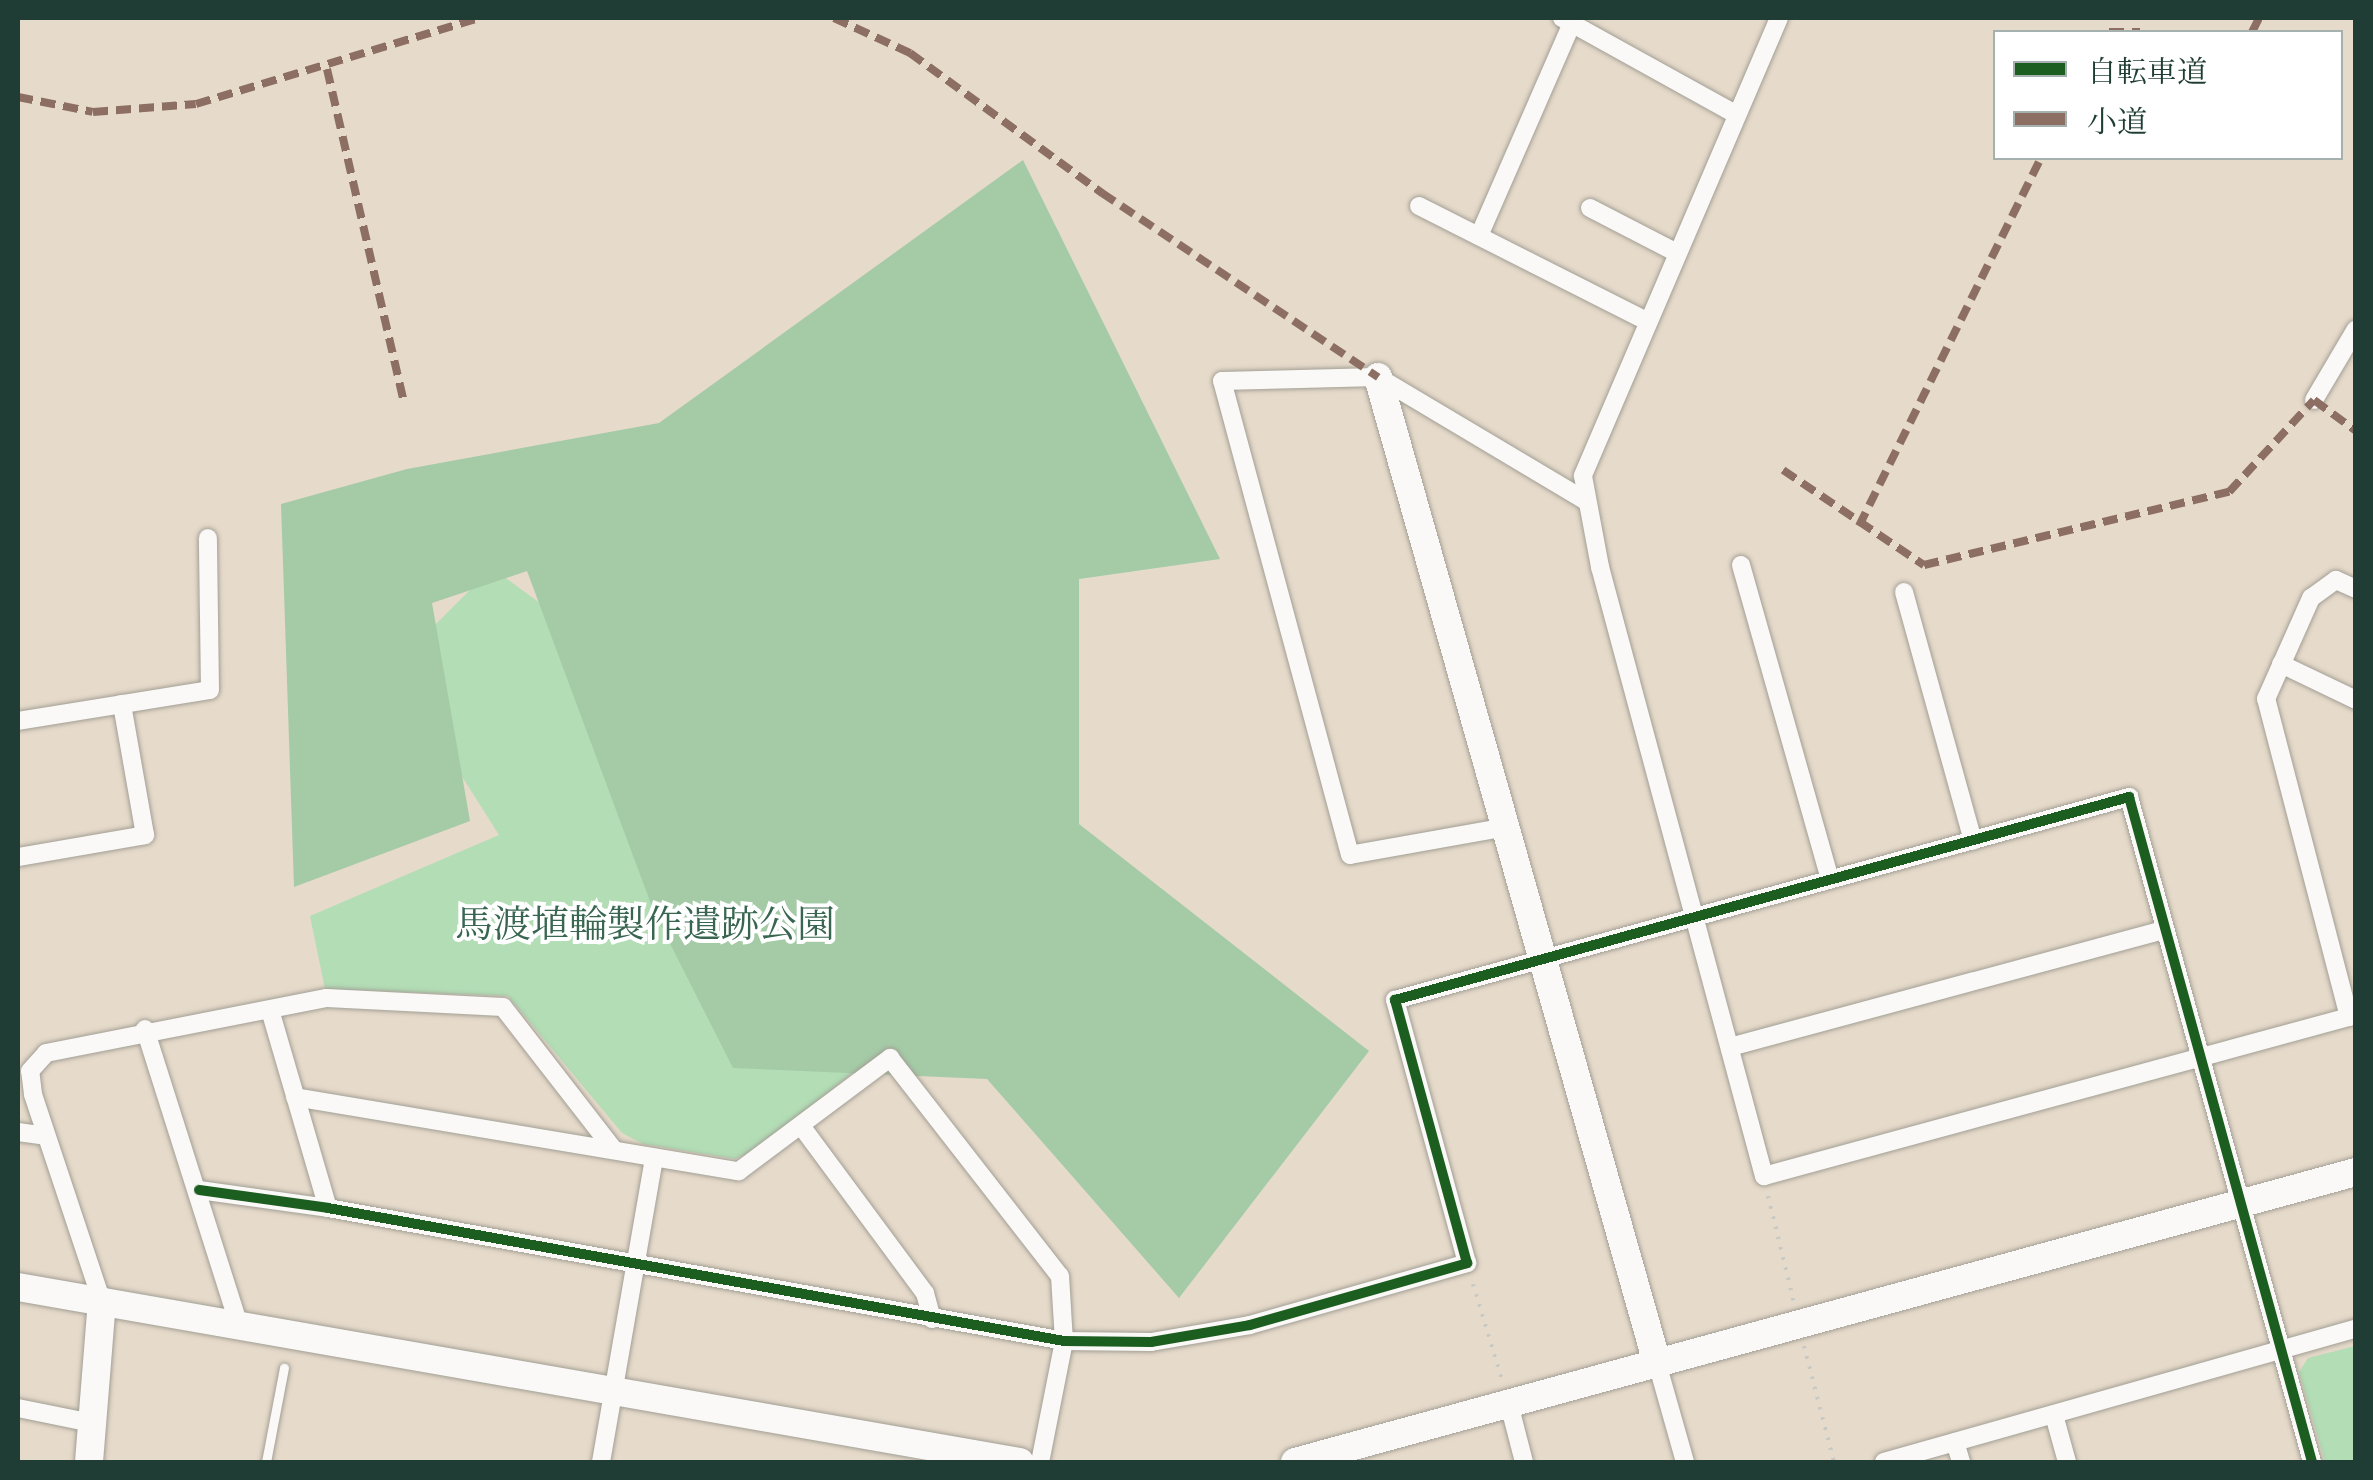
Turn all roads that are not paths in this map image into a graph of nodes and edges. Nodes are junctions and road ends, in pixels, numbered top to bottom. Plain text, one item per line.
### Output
1 (1780, 18) edge
2 (1567, 20) edge
3 (1736, 115) junction
4 (1418, 206) dead end
5 (1590, 208) dead end
6 (1479, 236) junction
7 (1677, 253) junction
8 (1647, 321) junction
9 (2356, 328) edge
10 (1378, 377) junction
11 (2314, 400) dead end
12 (1586, 501) junction
13 (208, 538) dead end
14 (1741, 565) dead end
15 (2356, 589) edge
16 (1904, 592) dead end
17 (2282, 664) junction
18 (2356, 700) edge
19 (122, 704) junction
20 (18, 721) edge
21 (1507, 826) junction
22 (1973, 840) junction
23 (18, 857) edge
24 (1830, 880) junction
25 (1692, 919) junction
26 (2164, 930) junction
27 (1544, 956) junction
28 (270, 1010) junction
29 (2352, 1016) edge
30 (145, 1030) junction
31 (1730, 1047) junction
32 (2201, 1060) junction
33 (296, 1098) junction
34 (802, 1127) junction
35 (18, 1132) edge
36 (46, 1136) junction
37 (613, 1149) junction
38 (654, 1158) junction
39 (2356, 1172) edge
40 (199, 1190) junction
41 (2240, 1204) junction
42 (328, 1208) junction
43 (636, 1262) junction
44 (18, 1287) edge
45 (102, 1302) junction
46 (932, 1319) junction
47 (239, 1326) junction
48 (2356, 1328) edge
49 (1064, 1341) junction
50 (2280, 1348) junction
51 (1657, 1363) junction
52 (284, 1368) dead end
53 (615, 1390) junction
54 (1509, 1404) junction
55 (18, 1408) edge
56 (2054, 1414) junction
57 (92, 1423) junction
58 (1955, 1442) junction
59 (89, 1462) edge
60 (266, 1462) edge
61 (601, 1462) edge
62 (1020, 1462) edge
63 (1040, 1462) edge
64 (1295, 1462) edge
65 (1524, 1462) edge
66 (1685, 1462) edge
67 (1884, 1462) edge
68 (1960, 1462) edge
69 (2068, 1462) edge
70 (2312, 1462) edge

1 - 3 street
2 - 3 street
2 - 6 street
3 - 7 street
4 - 6 street
5 - 7 street
6 - 8 street
7 - 8 street
8 - 12 street
9 - 11 street
10 - 12 street
10 - 21 street
10 - 21 street
12 - 25 street
13 - 19 street
14 - 24 street
15 - 17 street
16 - 22 street
17 - 18 street
17 - 29 street
19 - 20 street
19 - 23 street
21 - 27 street
22 - 24 street
22 - 26 street
24 - 25 street
25 - 27 street
25 - 31 street
26 - 31 street
26 - 32 street
27 - 49 street
27 - 51 street
28 - 30 street
28 - 33 street
28 - 37 street
29 - 32 street
30 - 36 street
30 - 40 street
31 - 32 street
32 - 41 street
33 - 37 street
33 - 42 street
34 - 38 street
34 - 46 street
34 - 49 street
35 - 36 street
36 - 45 street
37 - 38 street
38 - 43 street
39 - 41 street
40 - 42 street
40 - 47 street
41 - 50 street
41 - 51 street
42 - 43 street
43 - 46 street
43 - 53 street
44 - 45 street
45 - 47 street
45 - 57 street
46 - 49 street
47 - 53 street
48 - 50 street
49 - 63 street
50 - 56 street
50 - 70 street
51 - 54 street
51 - 66 street
52 - 60 lane
53 - 61 street
53 - 62 street
54 - 64 street
54 - 65 street
55 - 57 street
56 - 58 street
56 - 69 street
57 - 59 street
58 - 67 street
58 - 68 street

